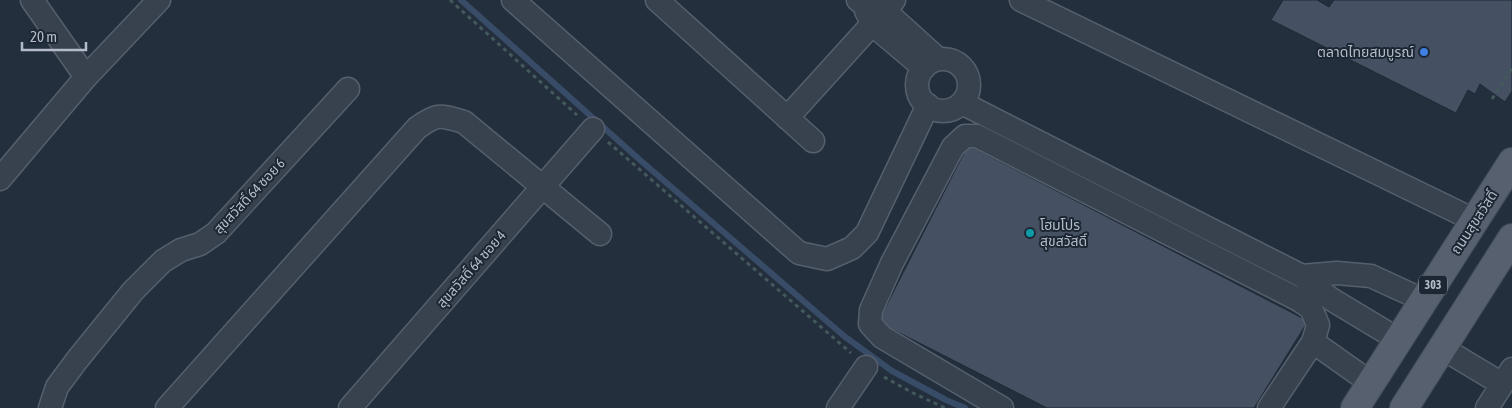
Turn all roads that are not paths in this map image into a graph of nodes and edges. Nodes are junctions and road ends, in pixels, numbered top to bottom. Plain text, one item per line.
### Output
1 (32, 0) edge
2 (159, 0) edge
3 (513, 0) edge
4 (657, 0) edge
5 (1027, 1) edge
6 (860, 2) edge
7 (884, 12) edge
8 (931, 63) junction
9 (86, 77) junction
10 (348, 89) dead end
11 (962, 103) junction
12 (928, 105) junction
13 (787, 118) junction
14 (593, 129) road end
15 (812, 141) dead end
16 (1512, 163) edge
17 (0, 179) edge
18 (543, 187) junction
19 (1474, 220) junction
20 (600, 234) dead end
21 (1512, 238) edge
22 (1302, 276) junction
23 (1423, 300) junction
24 (1399, 340) junction
25 (1312, 342) junction
26 (1442, 348) junction
27 (866, 367) road end
28 (1507, 376) edge
29 (1371, 383) junction
30 (50, 408) edge
31 (167, 408) edge
32 (350, 408) edge
33 (838, 408) edge
34 (1002, 408) edge
35 (1269, 408) edge
36 (1355, 408) edge
37 (1404, 408) edge
38 (1488, 408) edge

1 - 9 street
2 - 9 street
3 - 12 street
4 - 13 street
5 - 19 street
6 - 7 street
7 - 8 street
7 - 13 street
8 - 11 street
8 - 12 street
9 - 17 street
10 - 30 street, สุขสวัสดิ์ 64 ซอย 6
11 - 12 street
11 - 22 street
13 - 15 street
14 - 18 street, สุขสวัสดิ์ 64 ซอย 4
16 - 19 main road, ถนนสุขสวัสดิ์ / 303
18 - 20 street
18 - 31 street
18 - 32 street, สุขสวัสดิ์ 64 ซอย 4
19 - 23 main road, ถนนสุขสวัสดิ์ / 303
21 - 26 main road
22 - 23 street
22 - 24 street
23 - 24 main road, ถนนสุขสวัสดิ์ / 303
24 - 29 main road, ถนนสุขสวัสดิ์ / 303
25 - 29 street
25 - 34 street
25 - 35 street
26 - 28 street
26 - 37 main road
27 - 33 street
28 - 38 street
29 - 36 main road, ถนนสุขสวัสดิ์ / 303

